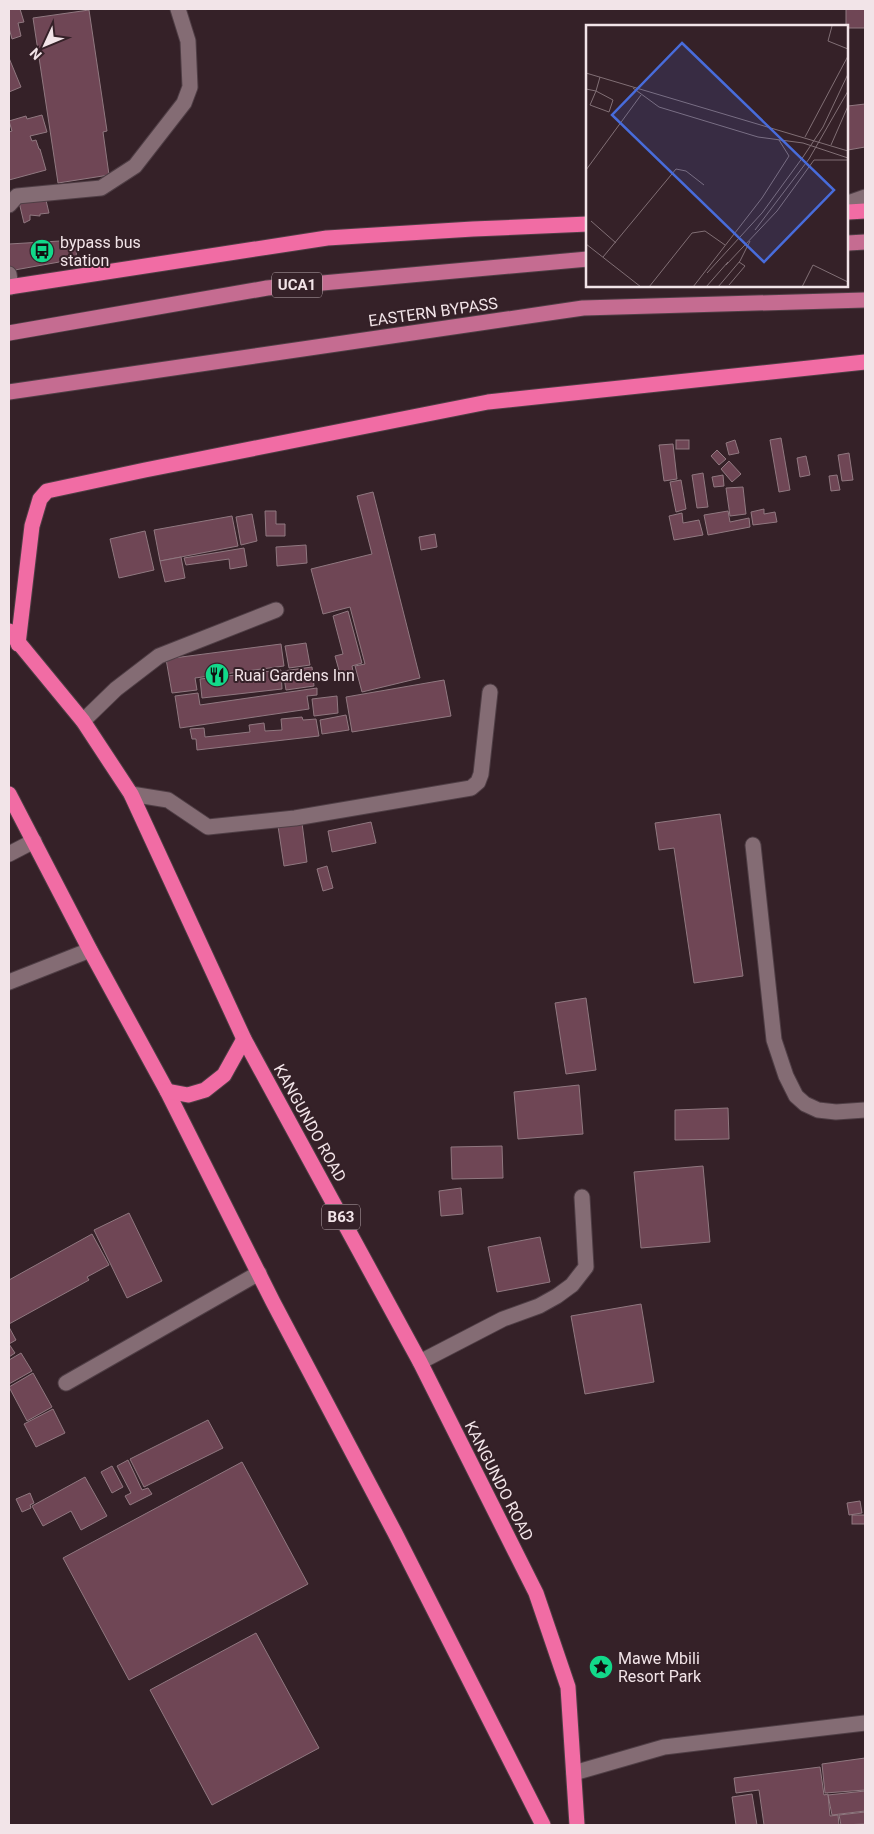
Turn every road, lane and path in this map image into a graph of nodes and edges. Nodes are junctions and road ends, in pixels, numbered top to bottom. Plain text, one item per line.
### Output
1 (178, 9) edge
2 (865, 197) edge
3 (849, 203) edge
4 (9, 205) edge
5 (865, 211) edge
6 (849, 212) edge
7 (586, 224) edge
8 (865, 242) edge
9 (849, 243) edge
10 (586, 258) edge
11 (10, 283) edge
12 (865, 300) edge
13 (9, 333) edge
14 (865, 362) edge
15 (9, 392) edge
16 (276, 610) dead end
17 (9, 631) edge
18 (18, 644) junction
19 (490, 692) dead end
20 (83, 720) junction
21 (9, 794) edge
22 (131, 794) junction
23 (34, 841) junction
24 (753, 845) dead end
25 (9, 854) edge
26 (90, 950) junction
27 (9, 982) edge
28 (244, 1039) junction
29 (167, 1091) junction
30 (865, 1110) edge
31 (582, 1197) dead end
32 (259, 1273) junction
33 (420, 1362) junction
34 (66, 1383) dead end
35 (865, 1724) edge
36 (574, 1773) junction
37 (543, 1825) edge
38 (577, 1825) edge

1 - 4 street
2 - 3 street
5 - 6 highway
7 - 11 highway
8 - 9 main road
10 - 13 main road, UCA1
12 - 15 main road, EASTERN BYPASS
14 - 18 highway
16 - 20 street
17 - 18 highway, KANGUNDO ROAD / B63
18 - 20 highway, KANGUNDO ROAD / B63
19 - 22 street
20 - 22 highway, KANGUNDO ROAD / B63
21 - 23 highway
22 - 28 highway, KANGUNDO ROAD / B63
23 - 25 street
23 - 26 highway
24 - 30 street
26 - 27 street
26 - 29 highway
28 - 29 highway
28 - 33 highway, KANGUNDO ROAD / B63
29 - 32 highway
31 - 33 street
32 - 34 street
32 - 37 highway
33 - 36 highway, KANGUNDO ROAD / B63
35 - 36 street
36 - 38 highway, KANGUNDO ROAD / B63

